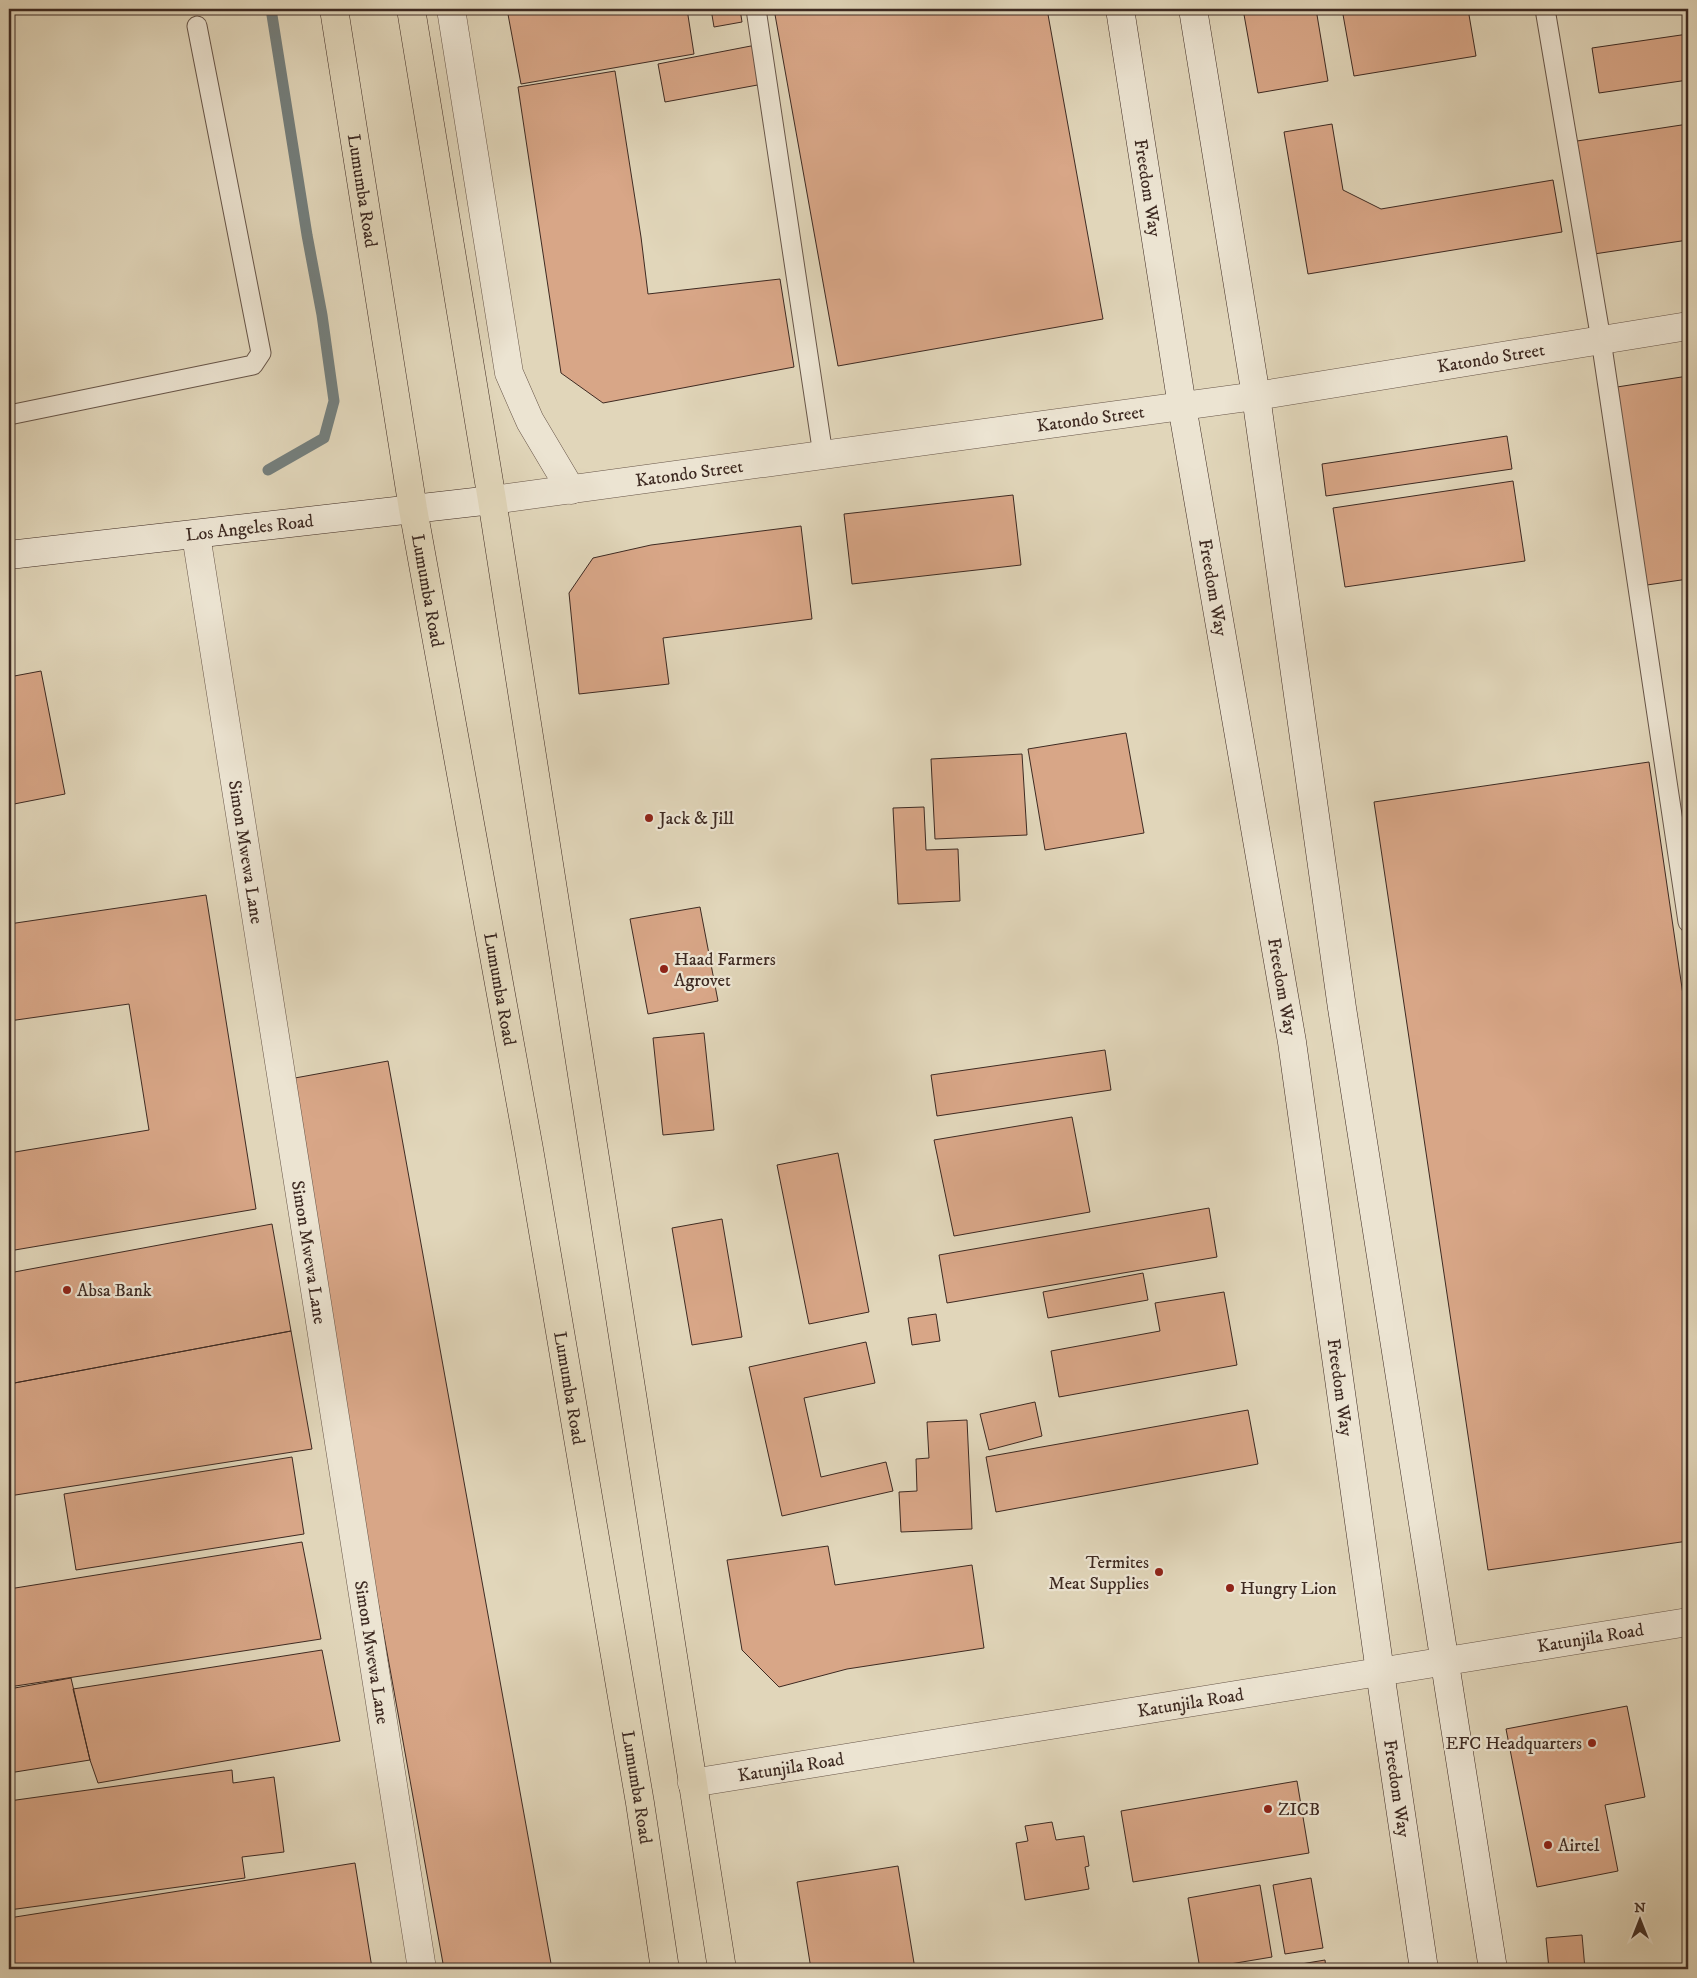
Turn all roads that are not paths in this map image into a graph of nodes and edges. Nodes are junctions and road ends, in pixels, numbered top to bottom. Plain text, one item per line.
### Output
1 (334, 9) edge
2 (412, 9) edge
3 (451, 9) edge
4 (756, 9) edge
5 (1120, 9) edge
6 (1194, 9) edge
7 (1545, 9) edge
8 (197, 26) dead end
9 (1688, 326) edge
10 (1601, 340) junction
11 (1256, 396) junction
12 (1182, 406) junction
13 (9, 415) edge
14 (823, 455) junction
15 (571, 490) junction
16 (492, 500) junction
17 (413, 509) junction
18 (196, 535) junction
19 (9, 555) edge
20 (1688, 922) edge
21 (1688, 1622) edge
22 (1446, 1662) junction
23 (1380, 1672) junction
24 (692, 1783) junction
25 (422, 1969) edge
26 (665, 1969) edge
27 (722, 1969) edge
28 (1424, 1969) edge
29 (1494, 1969) edge

1 - 17 main road, Lumumba Road
2 - 16 main road
3 - 15 main road
4 - 14 lane
5 - 12 main road, Freedom Way
6 - 11 main road
7 - 10 lane
8 - 13 lane
9 - 10 main road, Katondo Street
10 - 11 main road, Katondo Street
10 - 20 lane
11 - 12 main road, Katondo Street
11 - 22 main road
12 - 14 main road, Katondo Street
12 - 23 main road, Freedom Way
14 - 15 main road, Katondo Street
15 - 16 main road, Katondo Street
16 - 17 main road, Los Angeles Road
16 - 24 main road
17 - 18 main road, Los Angeles Road
17 - 26 main road, Lumumba Road
18 - 19 main road, Los Angeles Road
18 - 25 main road, Simon Mwewa Lane
21 - 22 main road, Katunjila Road
22 - 23 main road, Katunjila Road
22 - 29 main road
23 - 24 main road, Katunjila Road
23 - 28 main road, Freedom Way
24 - 27 main road

